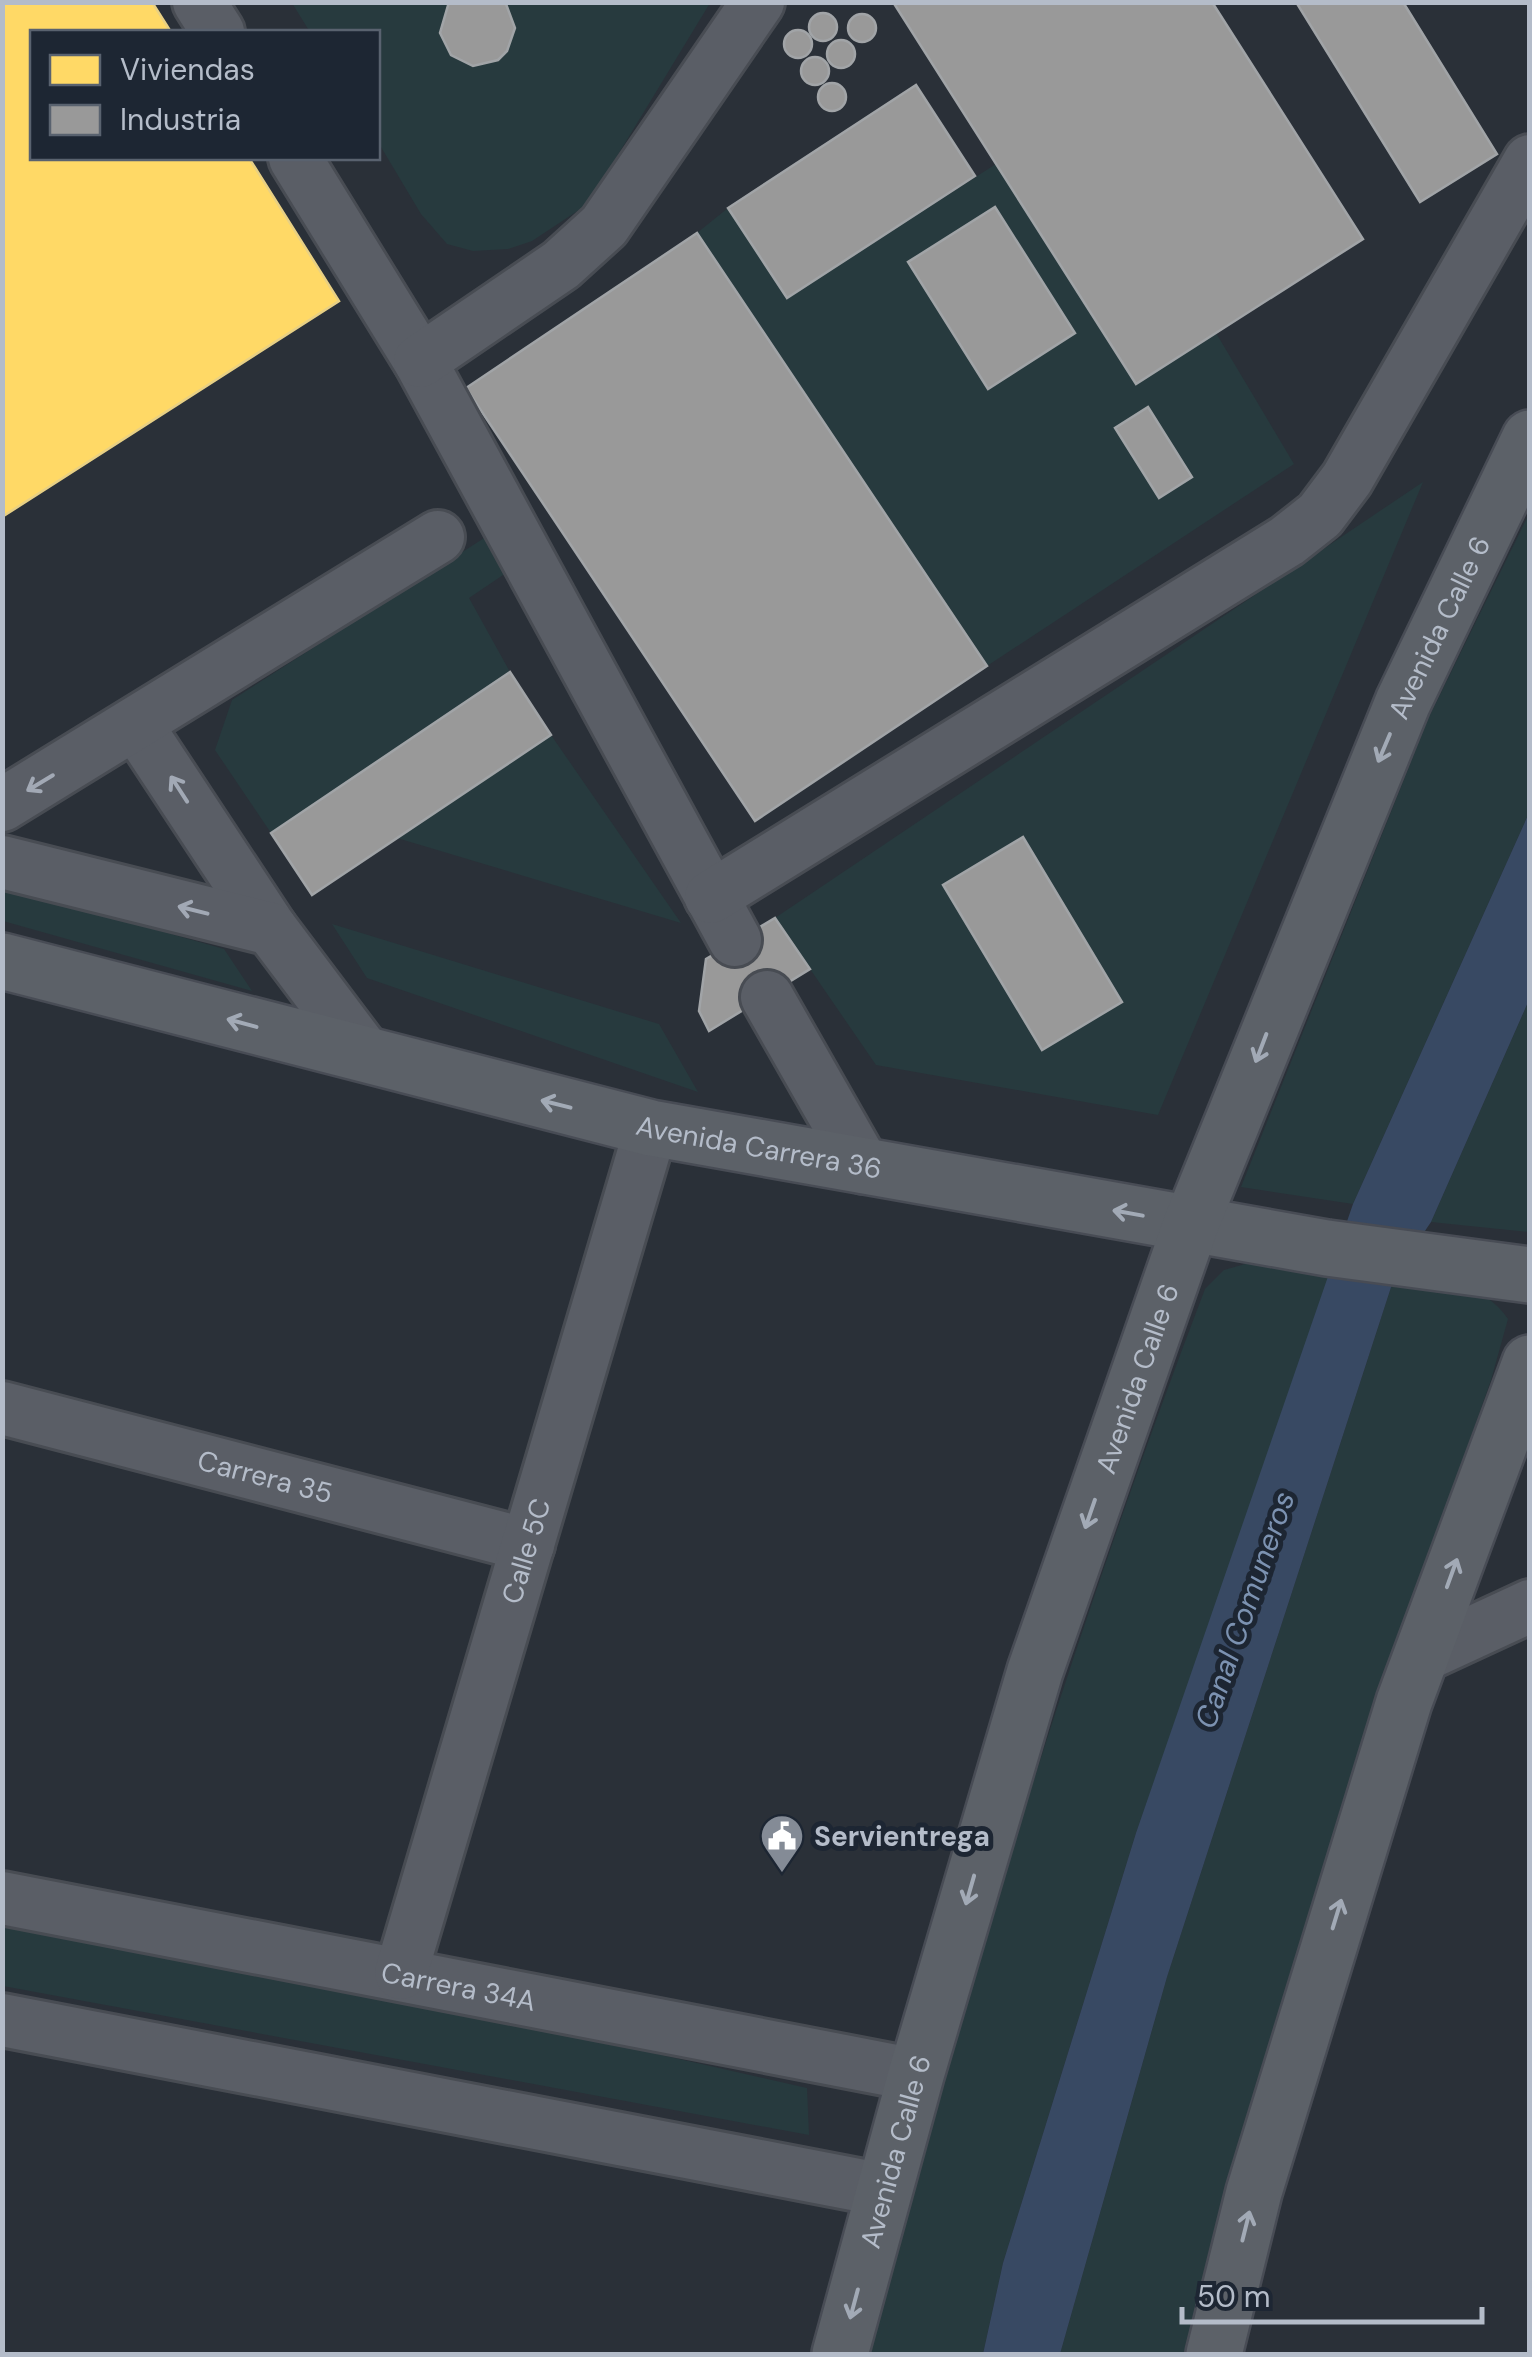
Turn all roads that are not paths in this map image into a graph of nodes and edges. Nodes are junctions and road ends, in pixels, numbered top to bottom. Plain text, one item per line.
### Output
1 (199, 2) edge
2 (758, 2) edge
3 (217, 30) edge
4 (296, 160) edge
5 (1530, 162) edge
6 (420, 361) junction
7 (1530, 438) edge
8 (438, 537) dead end
9 (138, 726) junction
10 (2, 806) edge
11 (2, 862) edge
12 (271, 930) junction
13 (2, 961) edge
14 (767, 997) dead end
15 (366, 1055) junction
16 (651, 1128) junction
17 (864, 1166) junction
18 (1191, 1224) junction
19 (1530, 1275) edge
20 (1530, 1363) edge
21 (2, 1408) edge
22 (1518, 1435) edge
23 (528, 1546) junction
24 (1530, 1606) edge
25 (1422, 1656) junction
26 (2, 1898) edge
27 (401, 1973) junction
28 (2, 2020) edge
29 (916, 2075) junction
30 (884, 2190) junction
31 (840, 2354) edge
32 (1214, 2354) edge

1 - 3 street
2 - 6 street
4 - 6 street
5 - 6 street
7 -> 18 main road, Avenida Calle 6
8 - 9 street
9 -> 10 street
12 -> 9 street
12 -> 11 street
12 - 15 street
15 -> 13 main road, Avenida Carrera 36
14 - 17 street
16 -> 15 main road, Avenida Carrera 36
16 - 17 main road, Avenida Carrera 36
16 - 23 street, Calle 5C
18 -> 17 main road, Avenida Carrera 36
18 - 19 main road, Avenida Carrera 36
18 -> 29 main road, Avenida Calle 6
20 - 22 main road
21 - 23 street, Carrera 35
25 -> 22 main road
23 - 27 street, Calle 5C
24 - 25 street
32 -> 25 main road
26 - 27 street, Carrera 34A
27 - 29 street, Carrera 34A
28 - 30 street
29 - 30 main road, Avenida Calle 6
30 -> 31 main road, Avenida Calle 6

